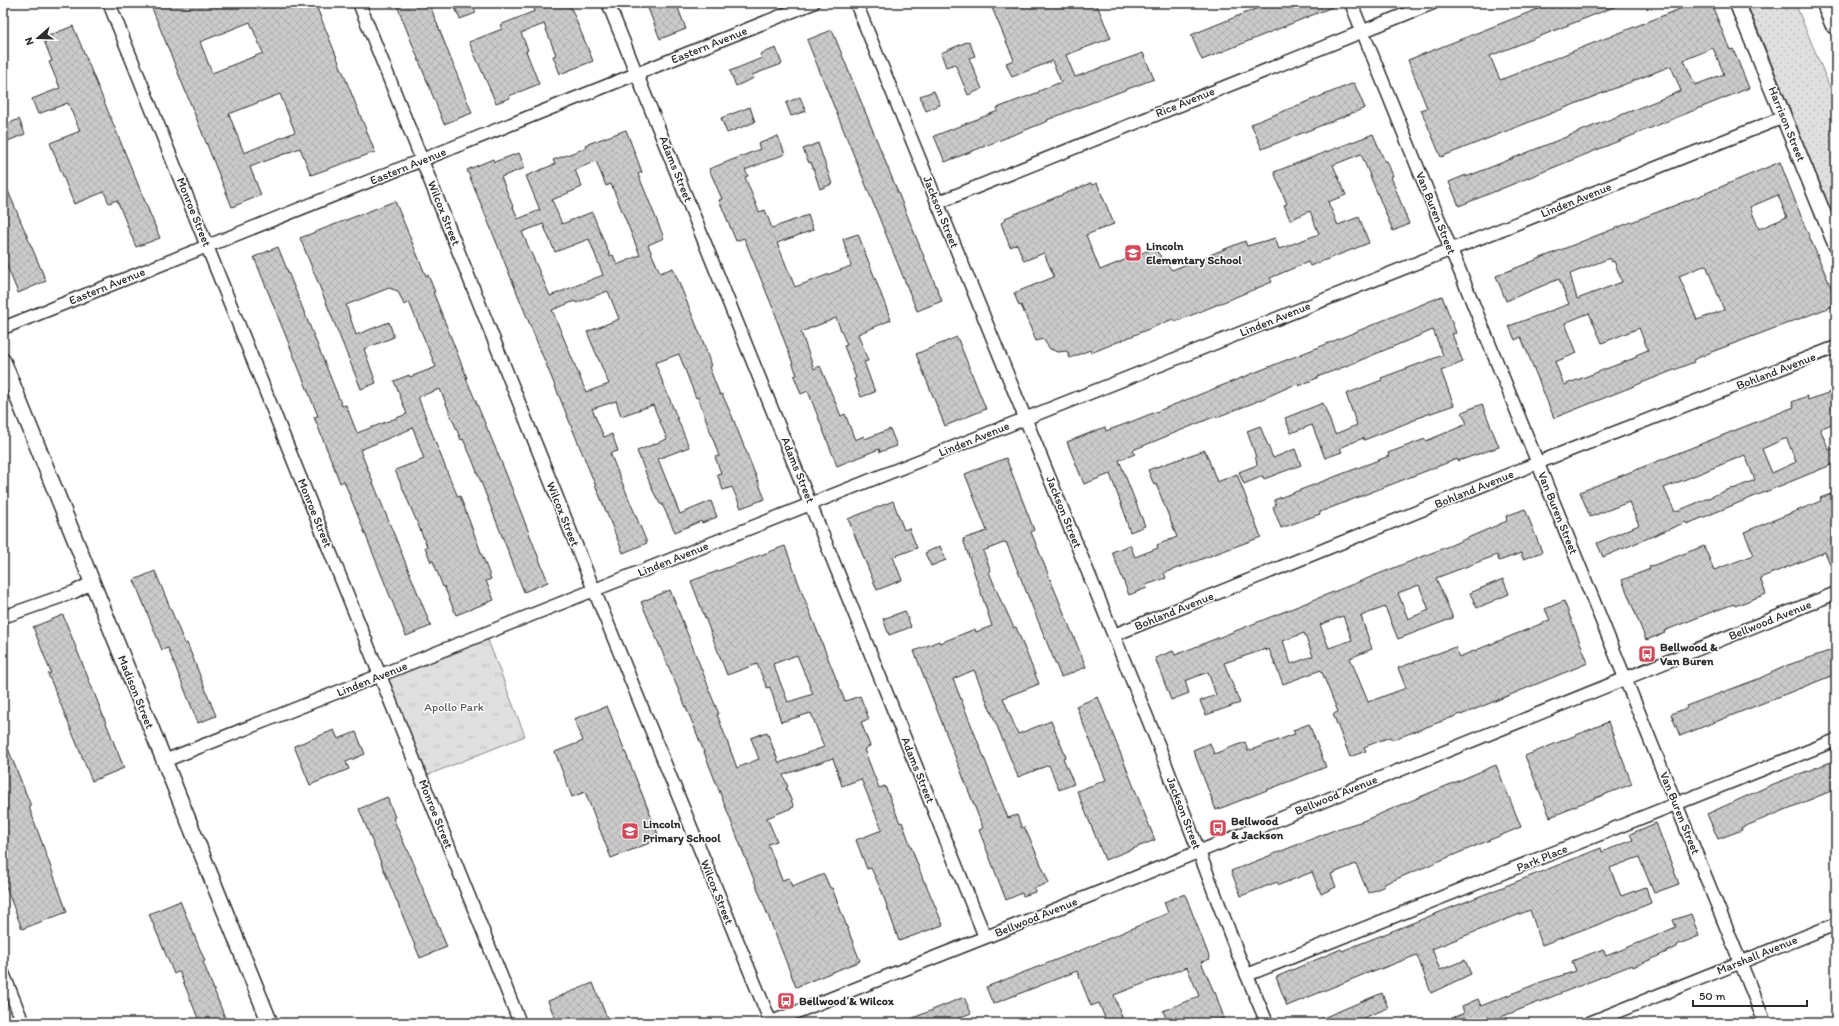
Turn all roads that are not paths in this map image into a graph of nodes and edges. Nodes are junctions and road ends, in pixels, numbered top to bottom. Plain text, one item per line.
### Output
1 (109, 3) edge
2 (359, 3) edge
3 (608, 3) edge
4 (813, 3) edge
5 (856, 3) edge
6 (1351, 3) edge
7 (1433, 3) edge
8 (1737, 3) edge
9 (1828, 3) edge
10 (1836, 23) edge
11 (1362, 30) junction
12 (637, 74) junction
13 (1784, 117) junction
14 (423, 160) junction
15 (937, 203) junction
16 (1836, 245) edge
17 (208, 247) junction
18 (1451, 249) junction
19 (3, 328) edge
20 (1836, 347) edge
21 (3, 361) edge
22 (1025, 418) junction
23 (1538, 463) junction
24 (811, 504) junction
25 (91, 583) junction
26 (594, 590) junction
27 (1836, 593) edge
28 (3, 617) edge
29 (1114, 635) junction
30 (380, 675) junction
31 (1625, 678) junction
32 (1836, 740) edge
33 (164, 761) junction
34 (1676, 805) junction
35 (1199, 851) junction
36 (1836, 924) edge
37 (985, 937) junction
38 (1740, 962) junction
39 (3, 973) edge
40 (1247, 975) junction
41 (23, 1023) edge
42 (270, 1023) edge
43 (520, 1023) edge
44 (770, 1023) edge
45 (1267, 1023) edge
46 (1589, 1023) edge
47 (1765, 1023) edge

1 - 17 street, Monroe Street
2 - 14 street, Wilcox Street
3 - 12 street, Adams Street
4 - 12 street, Eastern Avenue
5 - 15 street, Jackson Street
6 - 11 street, Van Buren Street
7 - 11 street, Rice Avenue
8 - 13 street, Harrison Street
9 - 10 highway
11 - 15 street, Rice Avenue
11 - 18 street, Van Buren Street
12 - 14 street, Eastern Avenue
12 - 24 street, Adams Street
13 - 16 street, Harrison Street
13 - 18 street, Linden Avenue
14 - 17 street, Eastern Avenue
14 - 26 street, Wilcox Street
15 - 22 street, Jackson Street
17 - 19 street, Eastern Avenue
17 - 30 street, Monroe Street
18 - 22 street, Linden Avenue
18 - 23 street, Van Buren Street
20 - 23 street, Bohland Avenue
21 - 25 street, Madison Street
22 - 24 street, Linden Avenue
22 - 29 street, Jackson Street
23 - 29 street, Bohland Avenue
23 - 31 street, Van Buren Street
24 - 26 street, Linden Avenue
24 - 37 street, Adams Street
25 - 28 street
25 - 33 street, Madison Street
26 - 30 street, Linden Avenue
26 - 44 street, Wilcox Street
27 - 31 street, Bellwood Avenue
29 - 35 street, Jackson Street
30 - 33 street, Linden Avenue
30 - 43 street, Monroe Street
31 - 34 street, Van Buren Street
31 - 35 street, Bellwood Avenue
32 - 34 street, Park Place
33 - 42 street, Madison Street
34 - 38 street, Van Buren Street
34 - 40 street, Park Place
35 - 37 street, Bellwood Avenue
35 - 40 street, Jackson Street
36 - 38 street, Marshall Avenue
37 - 44 street, Bellwood Avenue
38 - 46 street, Marshall Avenue
38 - 47 street, Van Buren Street
39 - 41 street
40 - 45 street, Jackson Street

